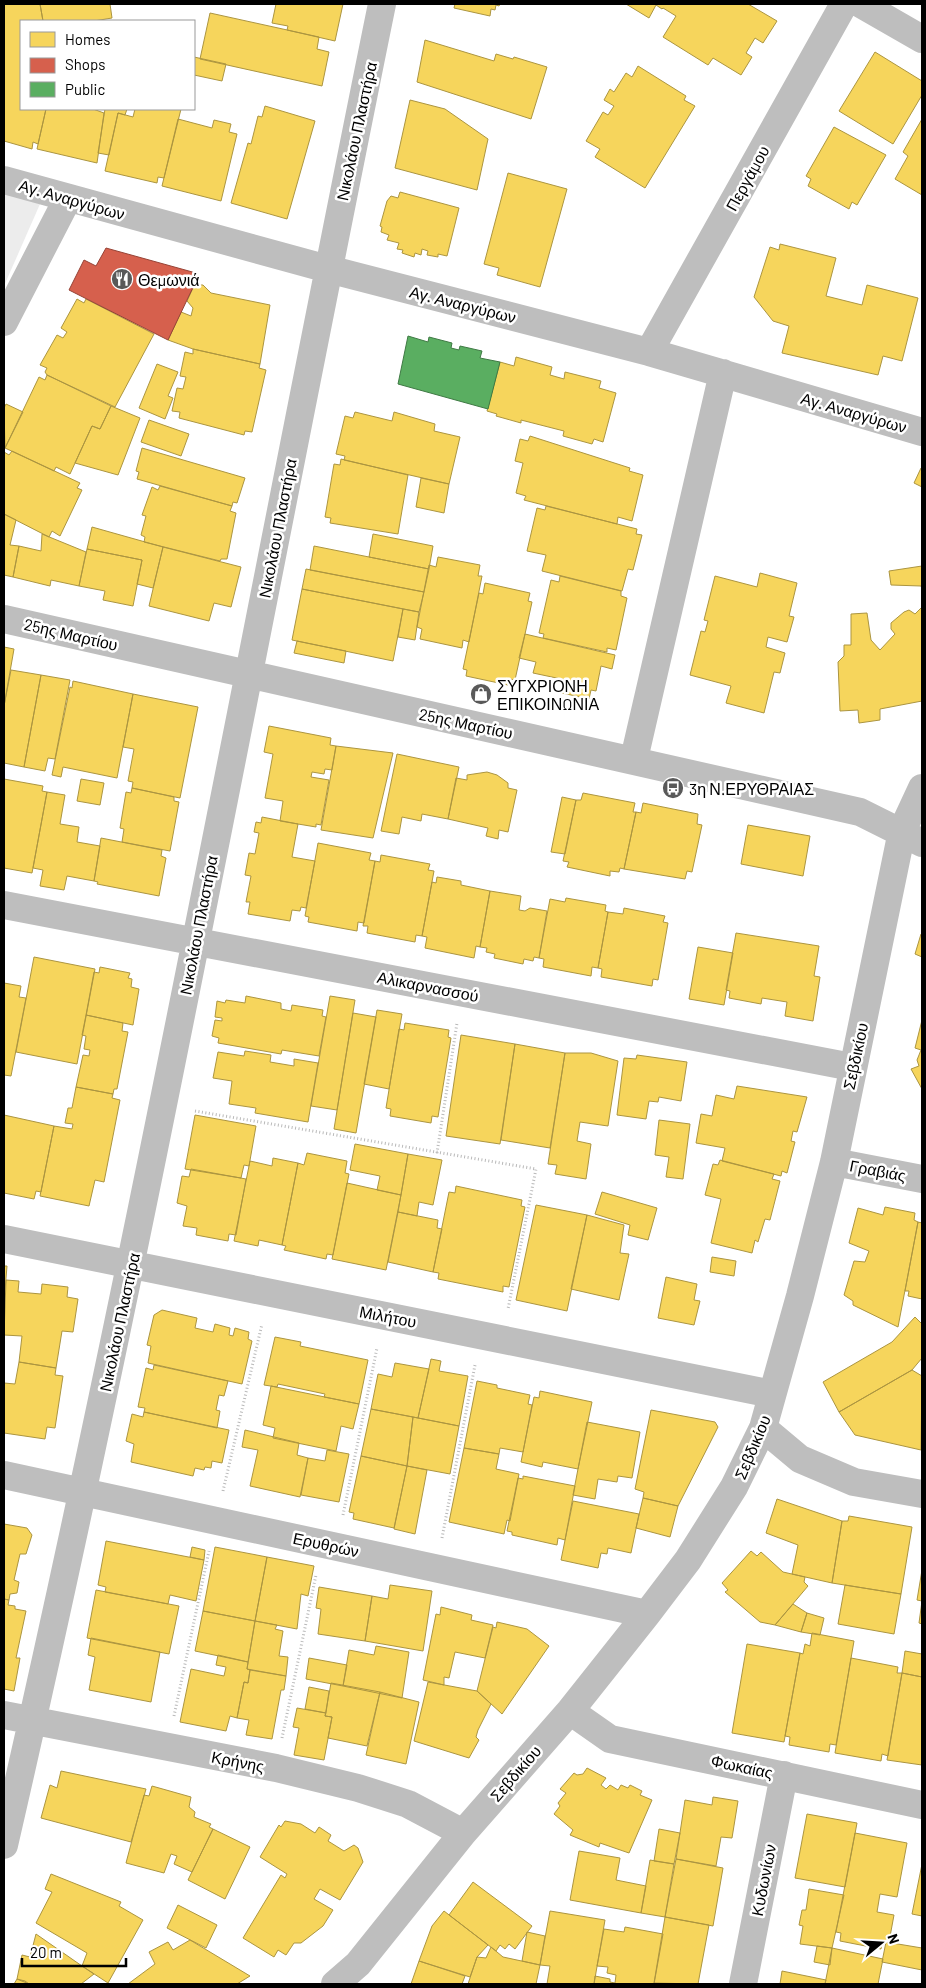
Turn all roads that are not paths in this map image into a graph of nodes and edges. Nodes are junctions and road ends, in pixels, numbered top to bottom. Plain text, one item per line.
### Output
1 (382, 4) edge
2 (844, 4) edge
3 (861, 4) edge
4 (922, 39) edge
5 (4, 180) edge
6 (68, 198) junction
7 (328, 270) junction
8 (4, 322) edge
9 (649, 352) junction
10 (723, 373) junction
11 (922, 432) edge
12 (4, 618) edge
13 (249, 675) junction
14 (634, 759) junction
15 (922, 788) edge
16 (912, 837) edge
17 (4, 905) edge
18 (194, 942) junction
19 (852, 1067) junction
20 (834, 1162) junction
21 (922, 1179) edge
22 (4, 1239) edge
23 (131, 1264) junction
24 (772, 1394) junction
25 (763, 1428) junction
26 (4, 1475) edge
27 (84, 1491) junction
28 (922, 1494) edge
29 (647, 1614) junction
30 (570, 1710) junction
31 (4, 1715) edge
32 (32, 1720) junction
33 (784, 1775) junction
34 (922, 1805) edge
35 (463, 1833) junction
36 (4, 1844) edge
37 (335, 1984) edge
38 (743, 1984) edge

1 - 7 street, Νικολάου Πλαστήρα
2 - 9 street, Περγάμου
3 - 4 street
5 - 6 street, Αγ. Αναργύρων
6 - 7 street, Αγ. Αναργύρων
6 - 8 street
7 - 9 street, Αγ. Αναργύρων
7 - 13 street, Νικολάου Πλαστήρα
9 - 10 street, Αγ. Αναργύρων
10 - 11 street, Αγ. Αναργύρων
10 - 14 street
12 - 13 street, 25ης Μαρτίου
13 - 14 street, 25ης Μαρτίου
13 - 18 street, Νικολάου Πλαστήρα
14 - 16 street, 25ης Μαρτίου
15 - 16 street, Σεβδικίου
16 - 19 street, Σεβδικίου
17 - 18 street, Αλικαρνασσού
18 - 19 street, Αλικαρνασσού
18 - 23 street, Νικολάου Πλαστήρα
19 - 20 street, Σεβδικίου
20 - 21 street, Γραβιάς
20 - 24 street, Σεβδικίου
22 - 23 street, Μιλήτου
23 - 24 street, Μιλήτου
23 - 27 street, Νικολάου Πλαστήρα
24 - 25 street, Σεβδικίου
25 - 28 street
25 - 29 street, Σεβδικίου
26 - 27 street, Ερυθρών
27 - 29 street, Ερυθρών
27 - 32 street, Νικολάου Πλαστήρα
29 - 30 street, Σεβδικίου
30 - 33 street, Φωκαίας
30 - 35 street, Σεβδικίου
31 - 32 street, Κρήνης
32 - 35 street, Κρήνης
32 - 36 street, Νικολάου Πλαστήρα
33 - 34 street, Φωκαίας
33 - 38 street, Κυδωνίων
35 - 37 street, Σεβδικίου

